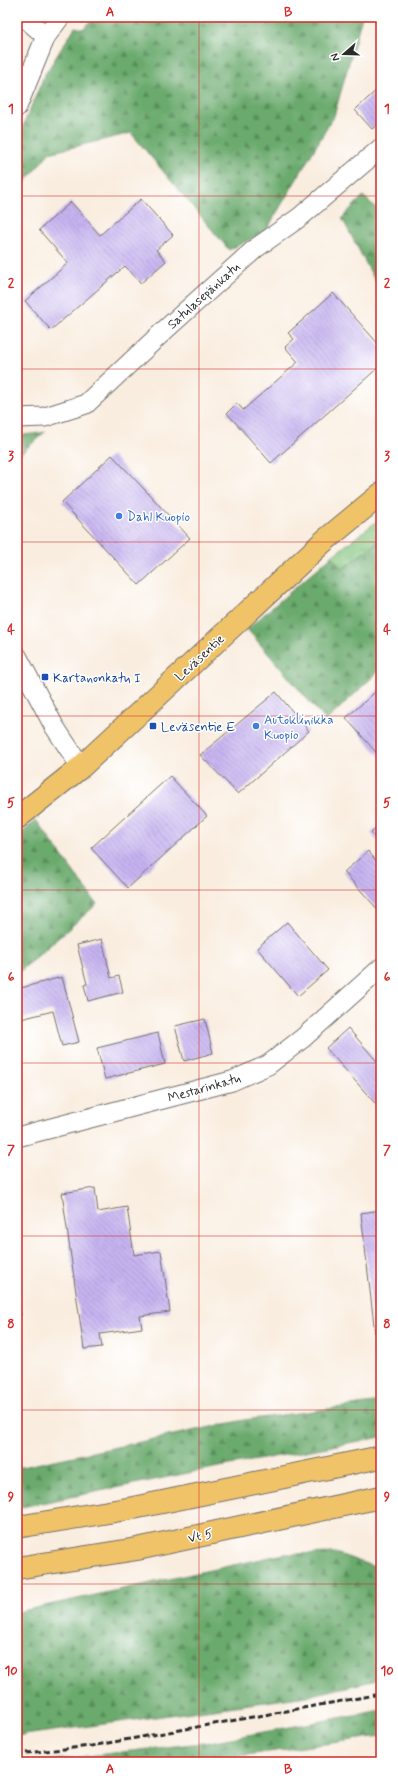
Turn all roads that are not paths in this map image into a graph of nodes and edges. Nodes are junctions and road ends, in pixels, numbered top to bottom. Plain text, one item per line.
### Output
1 (24, 17) edge
2 (60, 17) edge
3 (46, 36) junction
4 (17, 107) edge
5 (381, 148) edge
6 (17, 418) edge
7 (381, 494) edge
8 (17, 656) edge
9 (81, 767) junction
10 (17, 818) edge
11 (381, 968) edge
12 (17, 1137) edge
13 (381, 1457) edge
14 (381, 1497) edge
15 (17, 1527) edge
16 (17, 1568) edge

1 - 3 street
2 - 3 street
3 - 4 street
5 - 6 street, Satulasepänkatu
7 - 9 main road, Leväsentie
8 - 9 street
9 - 10 main road, Leväsentie
11 - 12 street, Mestarinkatu
13 - 15 main road
14 - 16 main road, Vt 5

